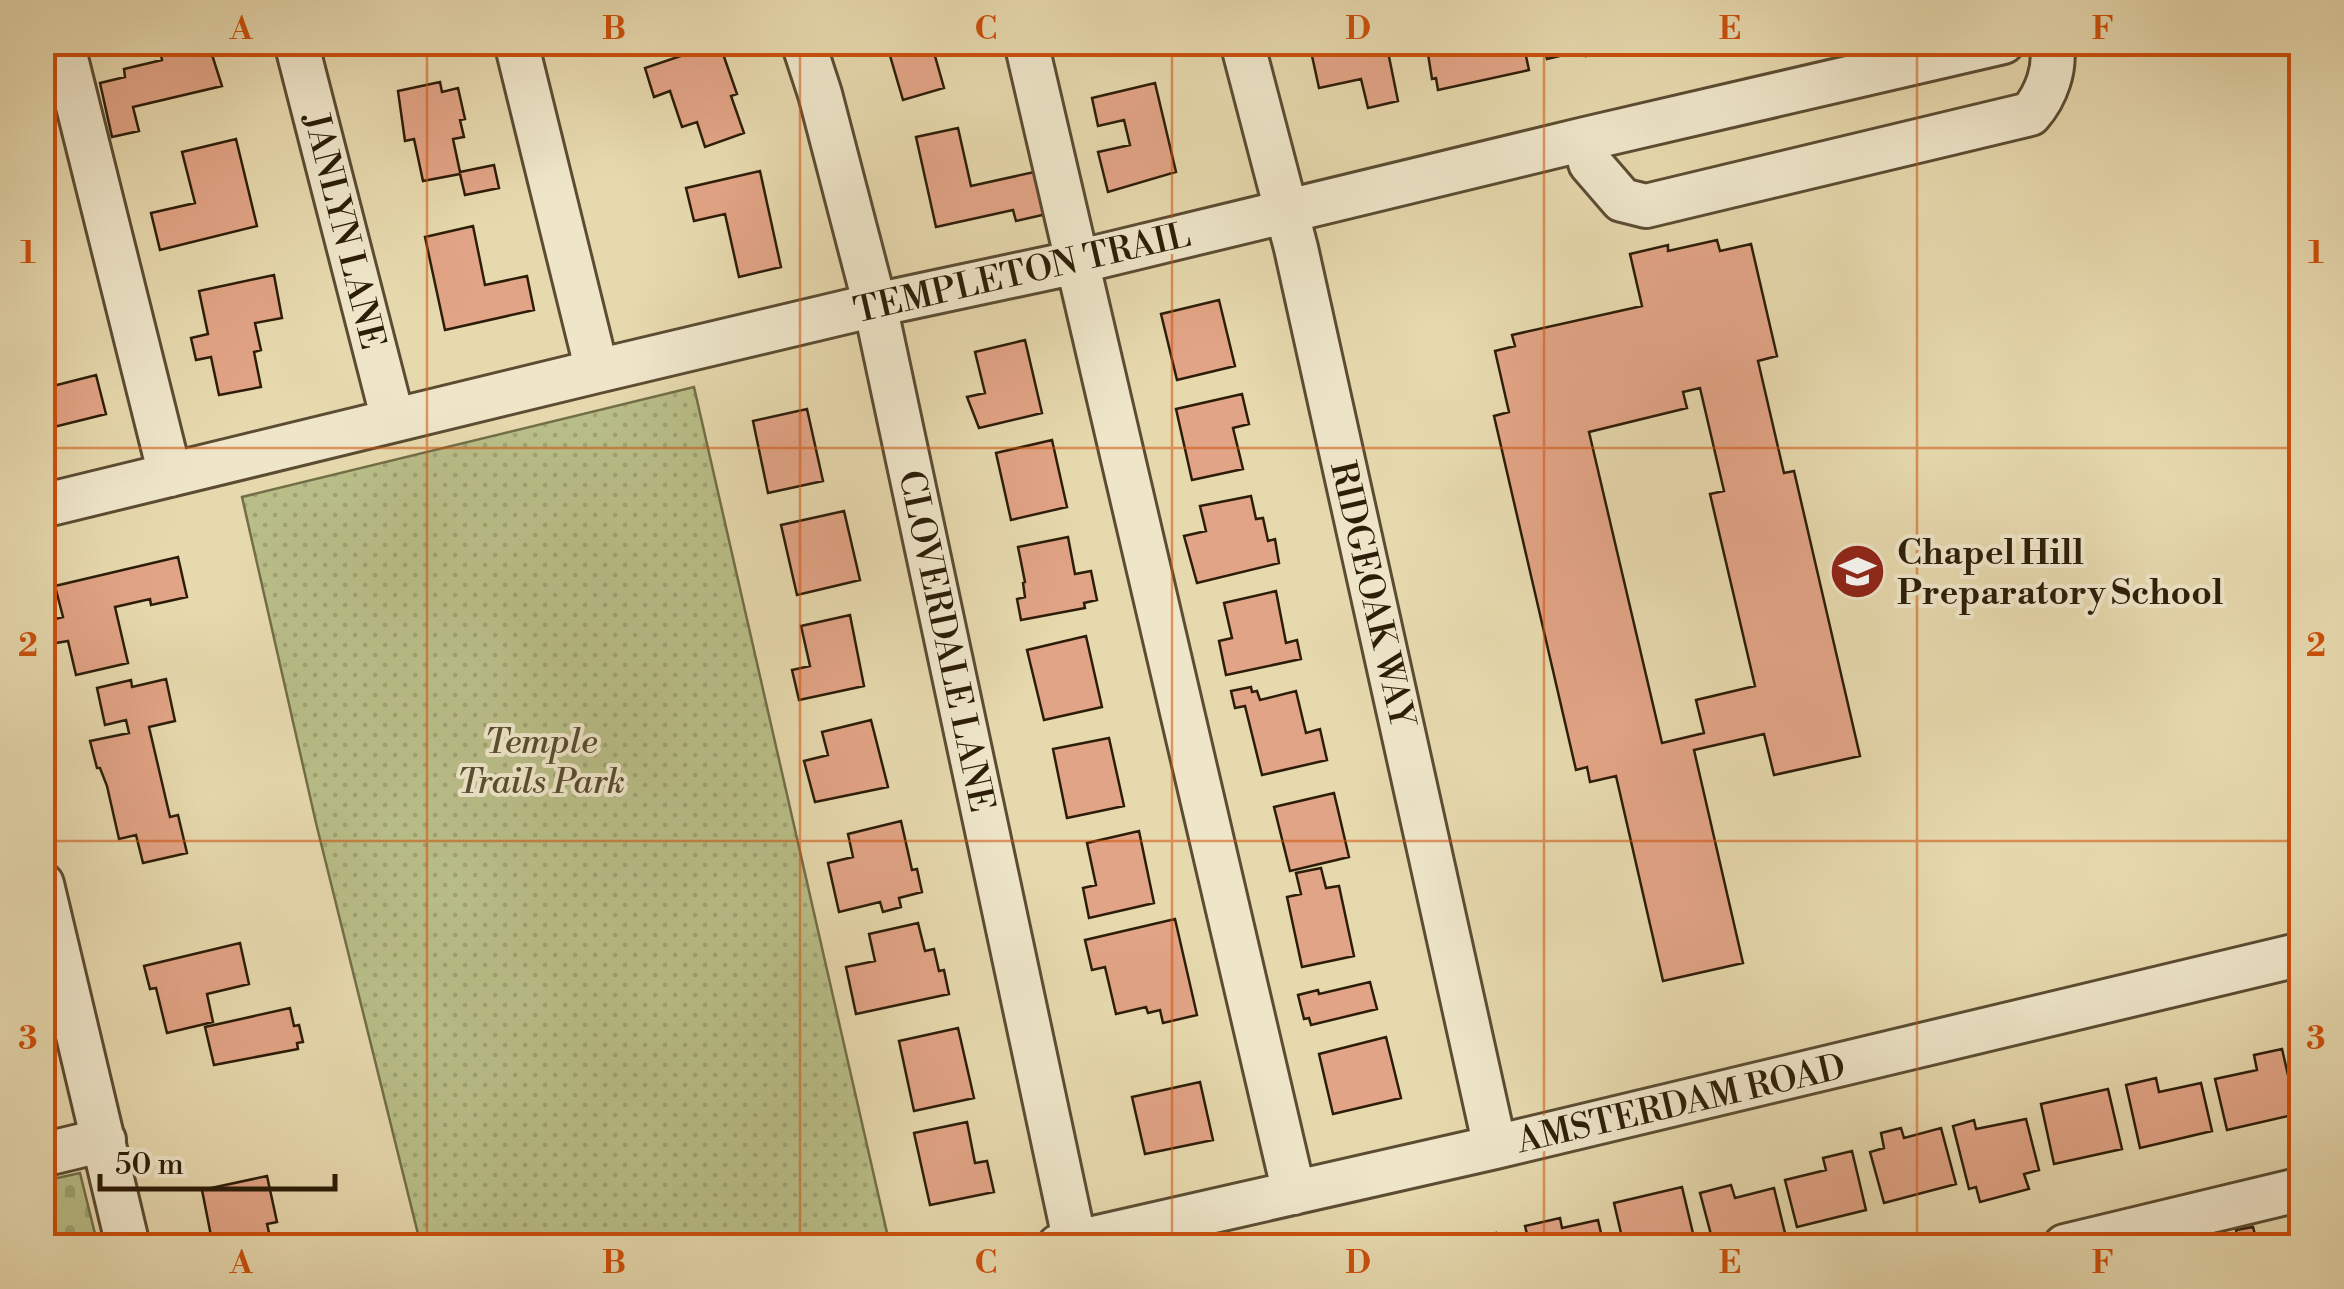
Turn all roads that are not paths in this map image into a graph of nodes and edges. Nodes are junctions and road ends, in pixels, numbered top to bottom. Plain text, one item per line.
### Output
1 (62, 42) edge
2 (296, 42) edge
3 (516, 42) edge
4 (802, 42) edge
5 (1026, 42) edge
6 (1242, 42) edge
7 (2003, 42) edge
8 (2051, 42) edge
9 (1585, 139) junction
10 (1286, 212) junction
11 (1077, 262) junction
12 (875, 305) junction
13 (597, 371) junction
14 (394, 420) junction
15 (170, 474) junction
16 (42, 506) edge
17 (42, 884) edge
18 (2302, 954) edge
19 (104, 1140) junction
20 (1495, 1147) junction
21 (42, 1155) edge
22 (2302, 1189) edge
23 (1294, 1193) junction
24 (1067, 1245) edge
25 (128, 1246) edge
26 (2065, 1246) edge

1 - 15 street
2 - 14 street, JANLYN LANE
3 - 13 street
4 - 12 street, CLOVERDALE LANE
5 - 11 street
6 - 10 street, RIDGEOAK WAY
7 - 9 street, TEMPLETON TRAIL
8 - 9 street
9 - 10 street, TEMPLETON TRAIL
10 - 11 street, TEMPLETON TRAIL
10 - 20 street, RIDGEOAK WAY
11 - 12 street, TEMPLETON TRAIL
11 - 23 street
12 - 13 street, TEMPLETON TRAIL
12 - 24 street, CLOVERDALE LANE
13 - 14 street, TEMPLETON TRAIL
14 - 15 street, TEMPLETON TRAIL
15 - 16 street, TEMPLETON TRAIL
17 - 19 street
18 - 20 street, AMSTERDAM ROAD
19 - 21 street
19 - 25 street
20 - 23 street, AMSTERDAM ROAD
22 - 26 street
23 - 24 street, AMSTERDAM ROAD

